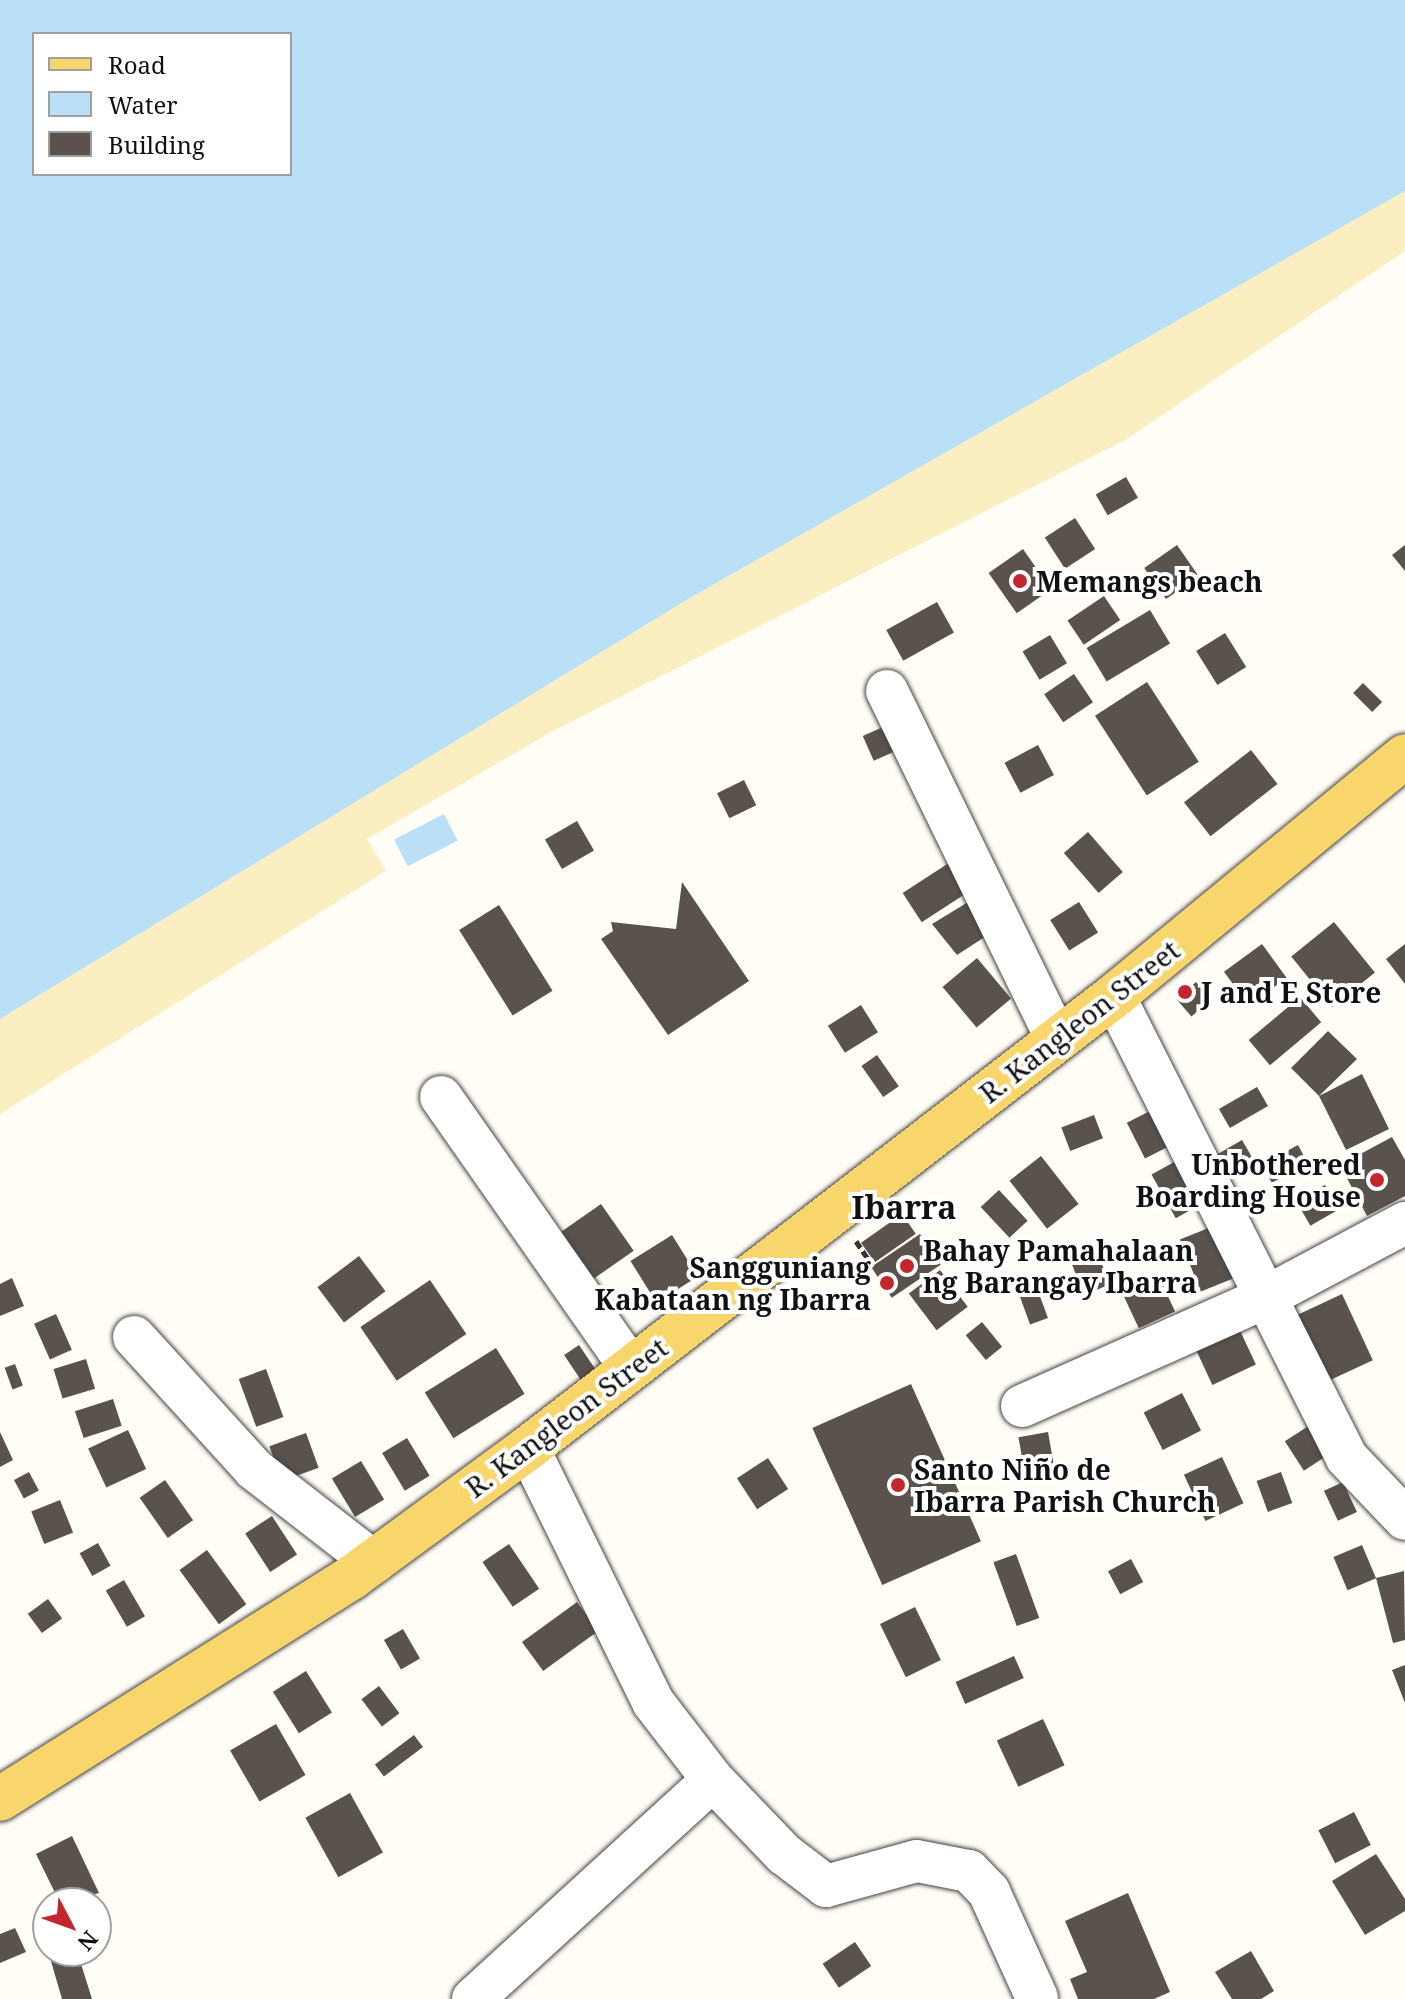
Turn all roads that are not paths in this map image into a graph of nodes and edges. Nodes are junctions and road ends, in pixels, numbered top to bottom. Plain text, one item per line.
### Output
1 (887, 691) dead end
2 (1405, 756) edge
3 (1114, 996) junction
4 (1057, 1039) junction
5 (441, 1097) dead end
6 (1405, 1223) edge
7 (1262, 1299) junction
8 (134, 1337) dead end
9 (631, 1368) junction
10 (1022, 1406) dead end
11 (528, 1448) junction
12 (1405, 1519) edge
13 (374, 1562) junction
14 (713, 1780) junction
15 (0, 1799) edge
16 (1037, 1998) edge
17 (473, 1999) edge

1 - 4 street
2 - 3 main road, R. Kangleon Street
3 - 4 main road, R. Kangleon Street
3 - 7 street
4 - 9 main road, R. Kangleon Street
5 - 9 street
6 - 7 street
7 - 10 street
7 - 12 street
8 - 13 street
9 - 11 main road, R. Kangleon Street
11 - 13 main road, R. Kangleon Street
11 - 14 street
13 - 15 main road, R. Kangleon Street
14 - 16 street
14 - 17 street

